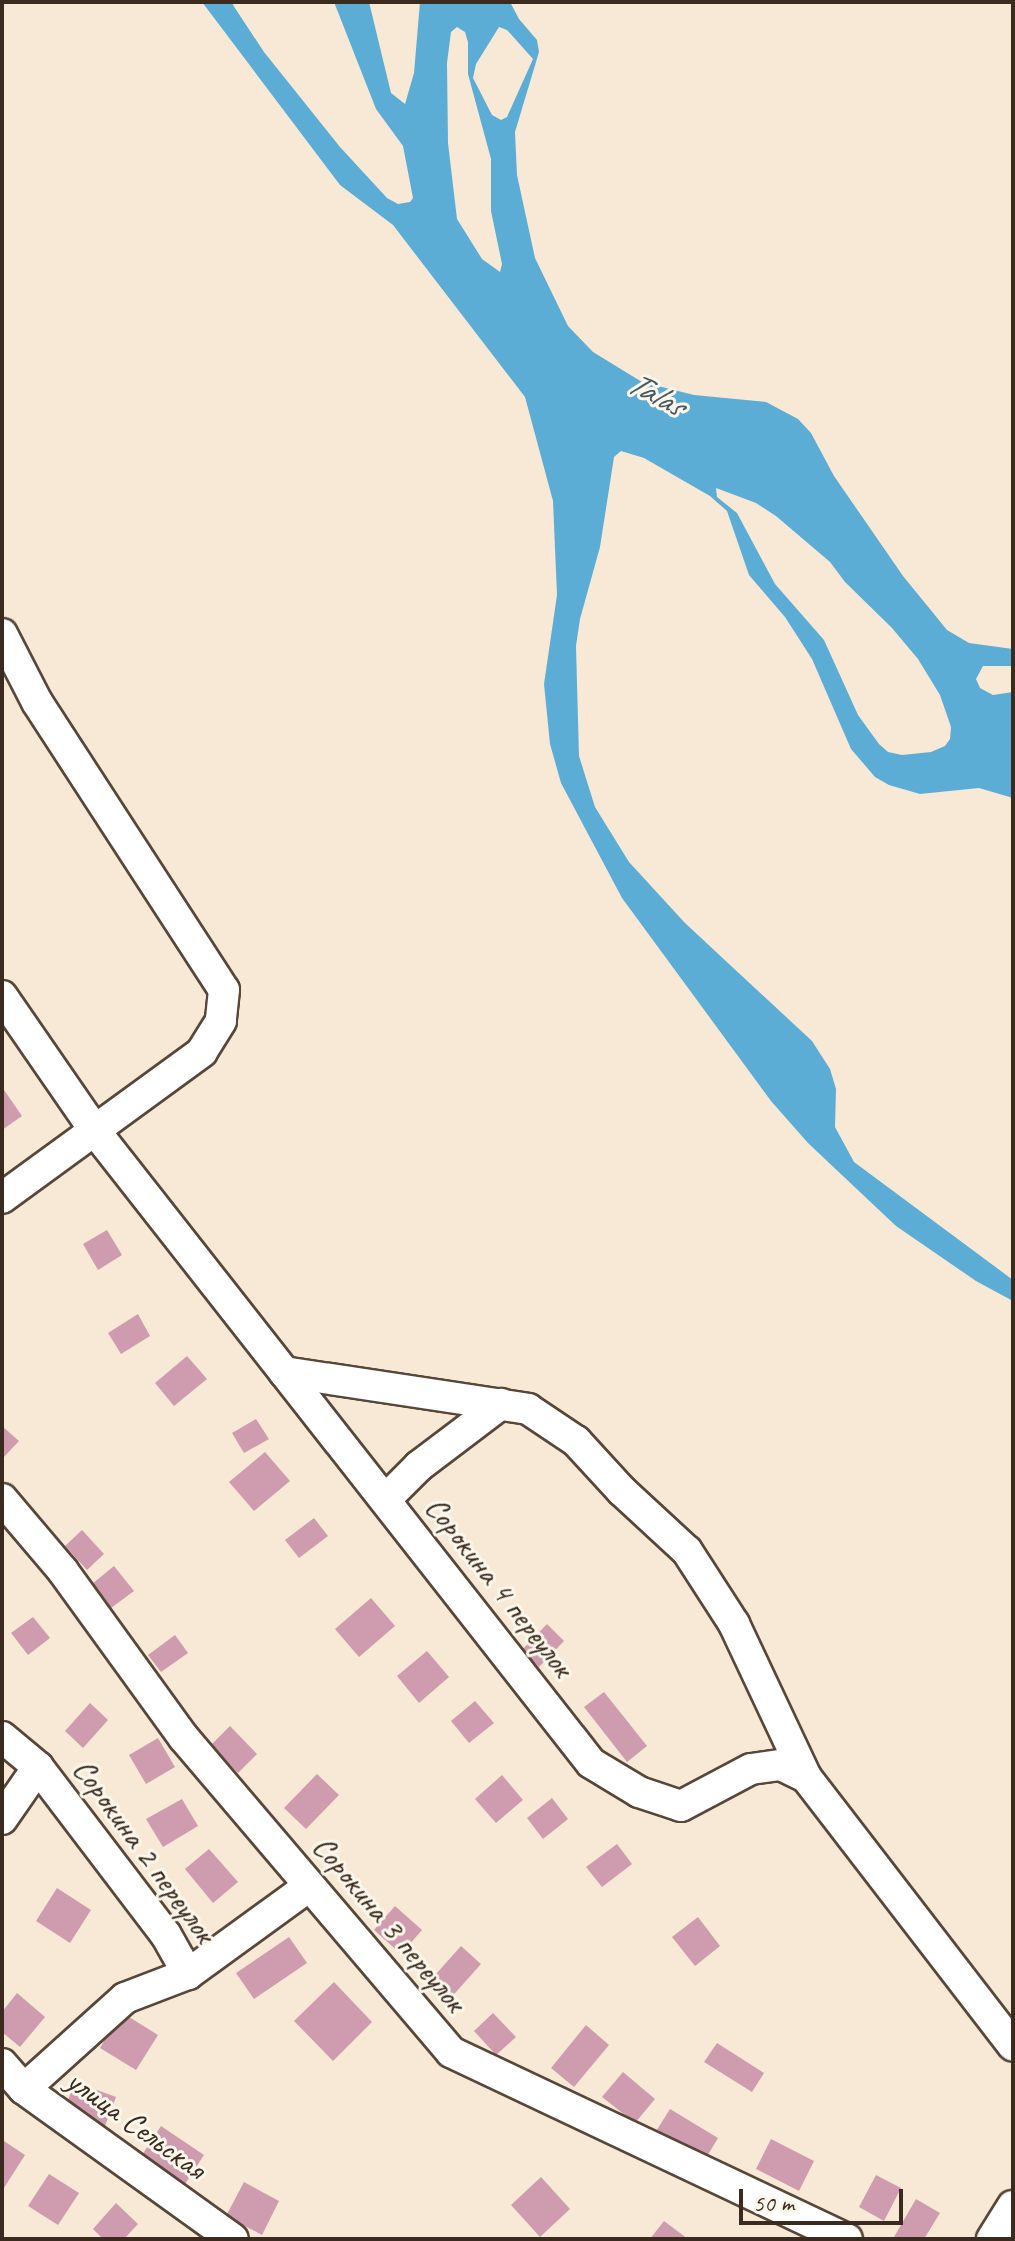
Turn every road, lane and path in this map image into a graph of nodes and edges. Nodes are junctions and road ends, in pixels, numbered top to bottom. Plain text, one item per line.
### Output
1 (2, 634) edge
2 (2, 996) edge
3 (95, 1131) junction
4 (2, 1198) edge
5 (284, 1372) junction
6 (501, 1404) junction
7 (2, 1499) edge
8 (385, 1500) junction
9 (2, 1737) edge
10 (38, 1767) junction
11 (806, 1777) junction
12 (2, 1819) edge
13 (309, 1886) junction
14 (188, 1974) junction
15 (1013, 2046) edge
16 (2, 2064) edge
17 (24, 2089) junction
18 (1013, 2206) edge
19 (233, 2239) edge
20 (847, 2239) edge
21 (992, 2239) edge

1 - 3 street
2 - 3 street, Сорокина 4 переулок
3 - 4 street
3 - 5 street, Сорокина 4 переулок
5 - 6 street
5 - 8 street, Сорокина 4 переулок
6 - 8 street
6 - 11 street
7 - 13 street, Сорокина 3 переулок
8 - 11 street, Сорокина 4 переулок
9 - 10 street, Сорокина 2 переулок
10 - 12 street
10 - 14 street, Сорокина 2 переулок
11 - 15 street
13 - 14 street, Сорокина 2 переулок
13 - 20 street, Сорокина 3 переулок
14 - 17 street
16 - 17 street, улица Сельская
17 - 19 street, улица Сельская
18 - 21 street

